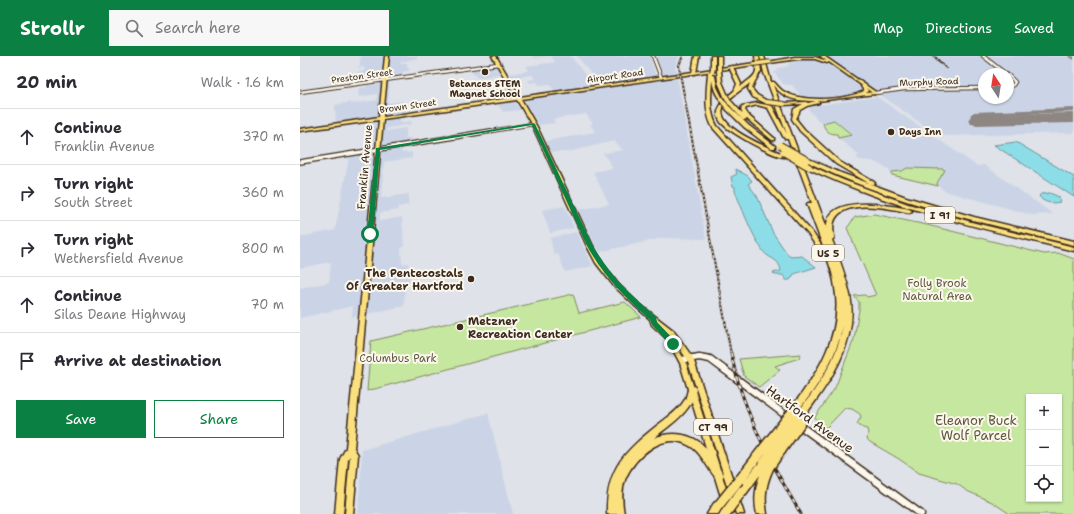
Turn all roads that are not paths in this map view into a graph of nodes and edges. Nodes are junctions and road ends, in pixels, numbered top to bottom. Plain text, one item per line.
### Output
1 (387, 56) edge
2 (494, 56) edge
3 (653, 56) edge
4 (697, 56) edge
5 (713, 56) edge
6 (720, 56) edge
7 (757, 56) edge
8 (762, 56) edge
9 (810, 56) edge
10 (822, 56) edge
11 (983, 56) edge
12 (795, 58) junction
13 (498, 64) junction
14 (764, 65) junction
15 (731, 67) junction
16 (712, 68) junction
17 (998, 68) edge
18 (844, 72) junction
19 (694, 73) junction
20 (662, 77) junction
21 (754, 78) junction
22 (385, 80) junction
23 (864, 86) junction
24 (978, 88) edge
25 (300, 92) edge
26 (736, 93) junction
27 (875, 93) junction
28 (854, 95) junction
29 (518, 98) junction
30 (828, 100) junction
31 (726, 101) junction
32 (798, 109) junction
33 (381, 118) junction
34 (533, 124) junction
35 (300, 130) edge
36 (788, 138) junction
37 (772, 139) junction
38 (732, 147) junction
39 (378, 149) junction
40 (783, 154) junction
41 (300, 162) edge
42 (952, 212) junction
43 (989, 228) junction
44 (1074, 243) edge
45 (1074, 250) edge
46 (836, 261) junction
47 (836, 338) junction
48 (686, 359) junction
49 (694, 385) junction
50 (799, 414) junction
51 (350, 448) junction
52 (763, 462) junction
53 (718, 476) junction
54 (718, 511) edge
55 (339, 514) edge
56 (349, 514) edge
57 (612, 514) edge
58 (619, 514) edge
59 (730, 514) edge
60 (740, 514) edge
61 (762, 514) edge
62 (921, 514) edge

1 - 22 main road, Franklin Avenue
2 - 13 main road
3 - 20 street
4 - 19 highway
5 - 16 highway, I 91
6 - 31 highway, I 91
7 - 21 highway
7 - 36 highway, US 5
8 - 14 highway, US 5
9 - 12 main road, Airport Road
10 - 18 main road
11 - 17 street
12 - 15 main road, Airport Road, bridge
12 - 18 main road
13 - 22 street, Preston Street
13 - 29 main road
14 - 28 highway
14 - 36 highway, US 5
15 - 19 main road, Airport Road
15 - 26 highway
16 - 31 highway, I 91
16 - 38 highway
18 - 23 main road
19 - 20 main road, Airport Road
20 - 29 main road, Airport Road
21 - 26 highway
21 - 30 highway, bridge
22 - 25 street, Preston Street
22 - 33 main road, Franklin Avenue
23 - 27 main road
23 - 28 highway
24 - 27 street, Murphy Road
26 - 31 highway
27 - 28 highway
27 - 30 highway
29 - 33 main road, Brown Street
29 - 34 main road
30 - 32 highway
31 - 37 highway, I 91
31 - 38 highway
31 - 40 highway, I 91
31 - 40 highway
32 - 36 highway
32 - 42 highway
33 - 35 main road, Brown Street
33 - 39 main road, Franklin Avenue
34 - 39 street
34 - 48 main road
36 - 37 highway
36 - 46 highway, US 5
36 - 47 highway, US 5
37 - 42 highway, I 91, bridge
38 - 47 highway
39 - 41 street
39 - 51 main road, Franklin Avenue
40 - 43 highway, I 91, bridge
42 - 44 highway, I 91
43 - 45 highway, I 91
43 - 46 highway
46 - 50 highway, US 5
47 - 50 highway, US 5
48 - 49 main road, CT 99
48 - 62 street, Hartford Avenue
49 - 53 main road, CT 99
49 - 57 highway
49 - 60 main road, CT 99
50 - 52 highway, bridge
50 - 52 highway, US 5, bridge
51 - 55 main road
51 - 56 main road
52 - 54 highway, US 5, bridge
52 - 54 highway, US 5, bridge
52 - 61 highway
53 - 58 highway
53 - 59 main road, CT 99

